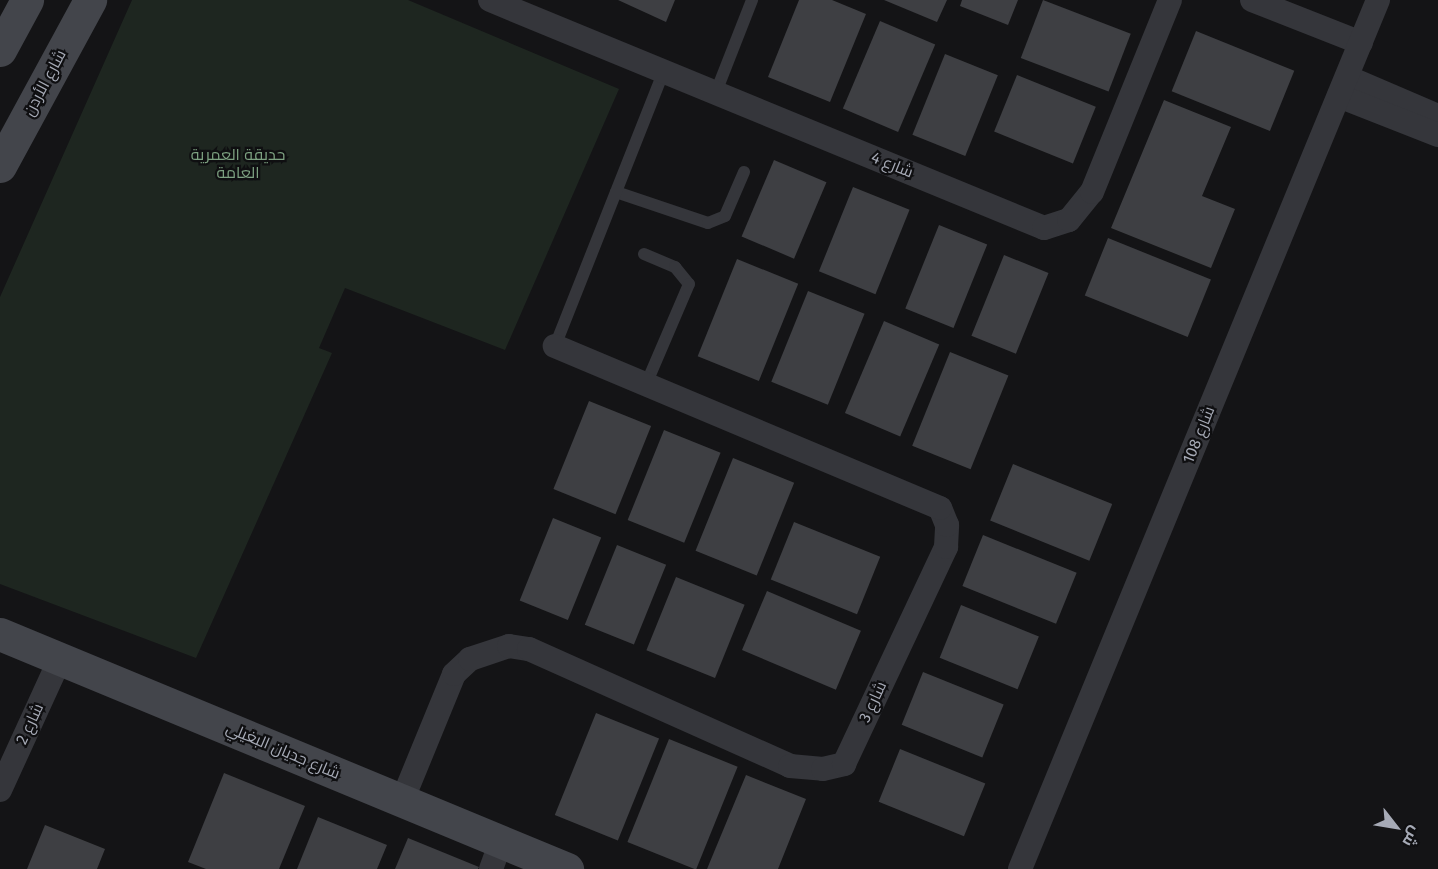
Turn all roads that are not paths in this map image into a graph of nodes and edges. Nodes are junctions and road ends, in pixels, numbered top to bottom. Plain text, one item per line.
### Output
1 (27, 0) edge
2 (90, 0) edge
3 (490, 0) edge
4 (752, 0) edge
5 (1170, 0) edge
6 (1252, 0) edge
7 (1378, 0) edge
8 (1360, 43) junction
9 (0, 50) edge
10 (664, 71) junction
11 (1343, 87) junction
12 (716, 92) junction
13 (1438, 116) edge
14 (1438, 135) edge
15 (0, 166) edge
16 (744, 172) dead end
17 (616, 192) junction
18 (644, 254) dead end
19 (555, 346) joint
20 (647, 382) junction
21 (0, 634) edge
22 (60, 658) junction
23 (0, 790) edge
24 (402, 801) junction
25 (496, 855) edge
26 (567, 869) edge
27 (1020, 869) edge

1 - 9 street
2 - 15 street, شارع الأردن
3 - 10 street, شارع 4
4 - 12 lane
5 - 12 street, شارع 4
6 - 8 street
7 - 8 street, شارع 108
8 - 11 street, شارع 108
10 - 12 street, شارع 4
10 - 17 lane
11 - 13 street
11 - 14 street
11 - 27 street, شارع 108
16 - 17 lane
17 - 19 lane
18 - 20 lane
19 - 20 street, شارع 3
20 - 24 street, شارع 3
21 - 22 street, شارع جديان البغيلي
22 - 23 street, شارع 2
22 - 24 street, شارع جديان البغيلي
24 - 25 street, شارع جديان البغيلي
25 - 26 street, شارع جديان البغيلي

